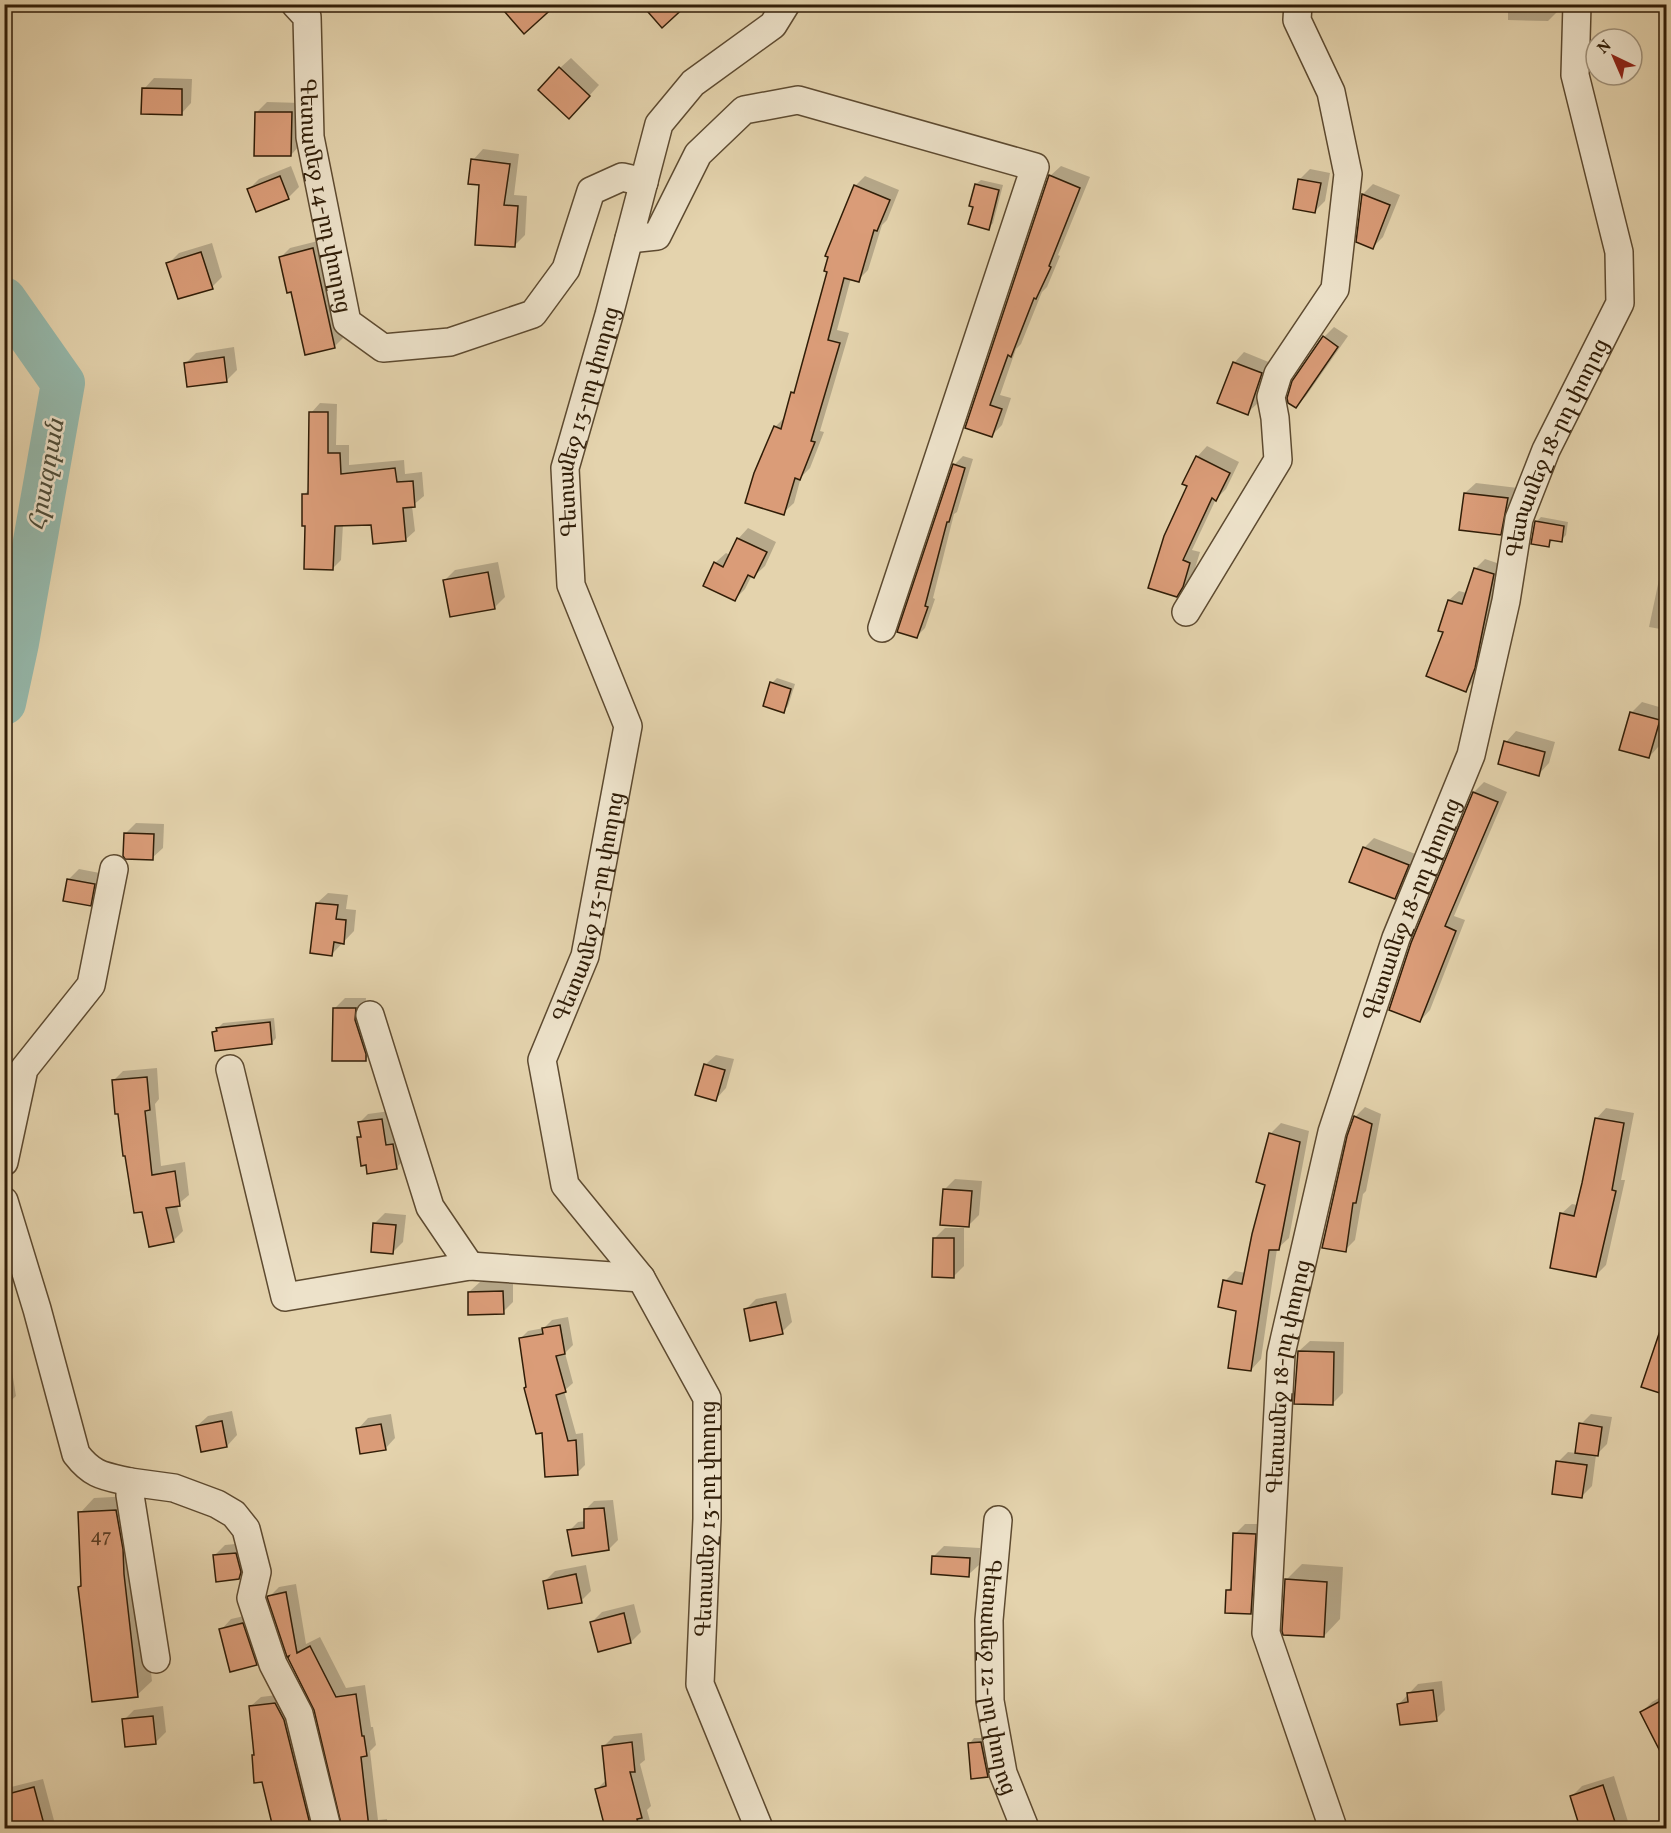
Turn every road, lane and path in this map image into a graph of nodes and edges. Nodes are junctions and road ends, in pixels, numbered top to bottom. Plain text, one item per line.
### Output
1 (295, 4) edge
2 (786, 4) edge
3 (1298, 4) edge
4 (1577, 4) edge
5 (644, 182) junction
6 (629, 239) junction
7 (1186, 612) dead end
8 (882, 628) dead end
9 (114, 869) dead end
10 (370, 1015) dead end
11 (230, 1069) dead end
12 (4, 1162) edge
13 (4, 1201) edge
14 (470, 1266) junction
15 (641, 1278) junction
16 (130, 1482) junction
17 (998, 1520) dead end
18 (156, 1659) dead end
19 (327, 1828) edge
20 (759, 1828) edge
21 (1025, 1828) edge
22 (1333, 1828) edge

1 - 5 street, Գետամեջ 14-րդ փողոց
2 - 5 street, Գետամեջ 13-րդ փողոց
3 - 7 street
4 - 22 street, Գետամեջ 18-րդ փողոց
5 - 6 street, Գետամեջ 13-րդ փողոց
6 - 8 street
6 - 15 street, Գետամեջ 13-րդ փողոց
9 - 12 street
10 - 14 street
11 - 14 street
13 - 16 street
14 - 15 street
15 - 20 street, Գետամեջ 13-րդ փողոց
16 - 18 street
16 - 19 street
17 - 21 street, Գետամեջ 12-րդ փողոց

